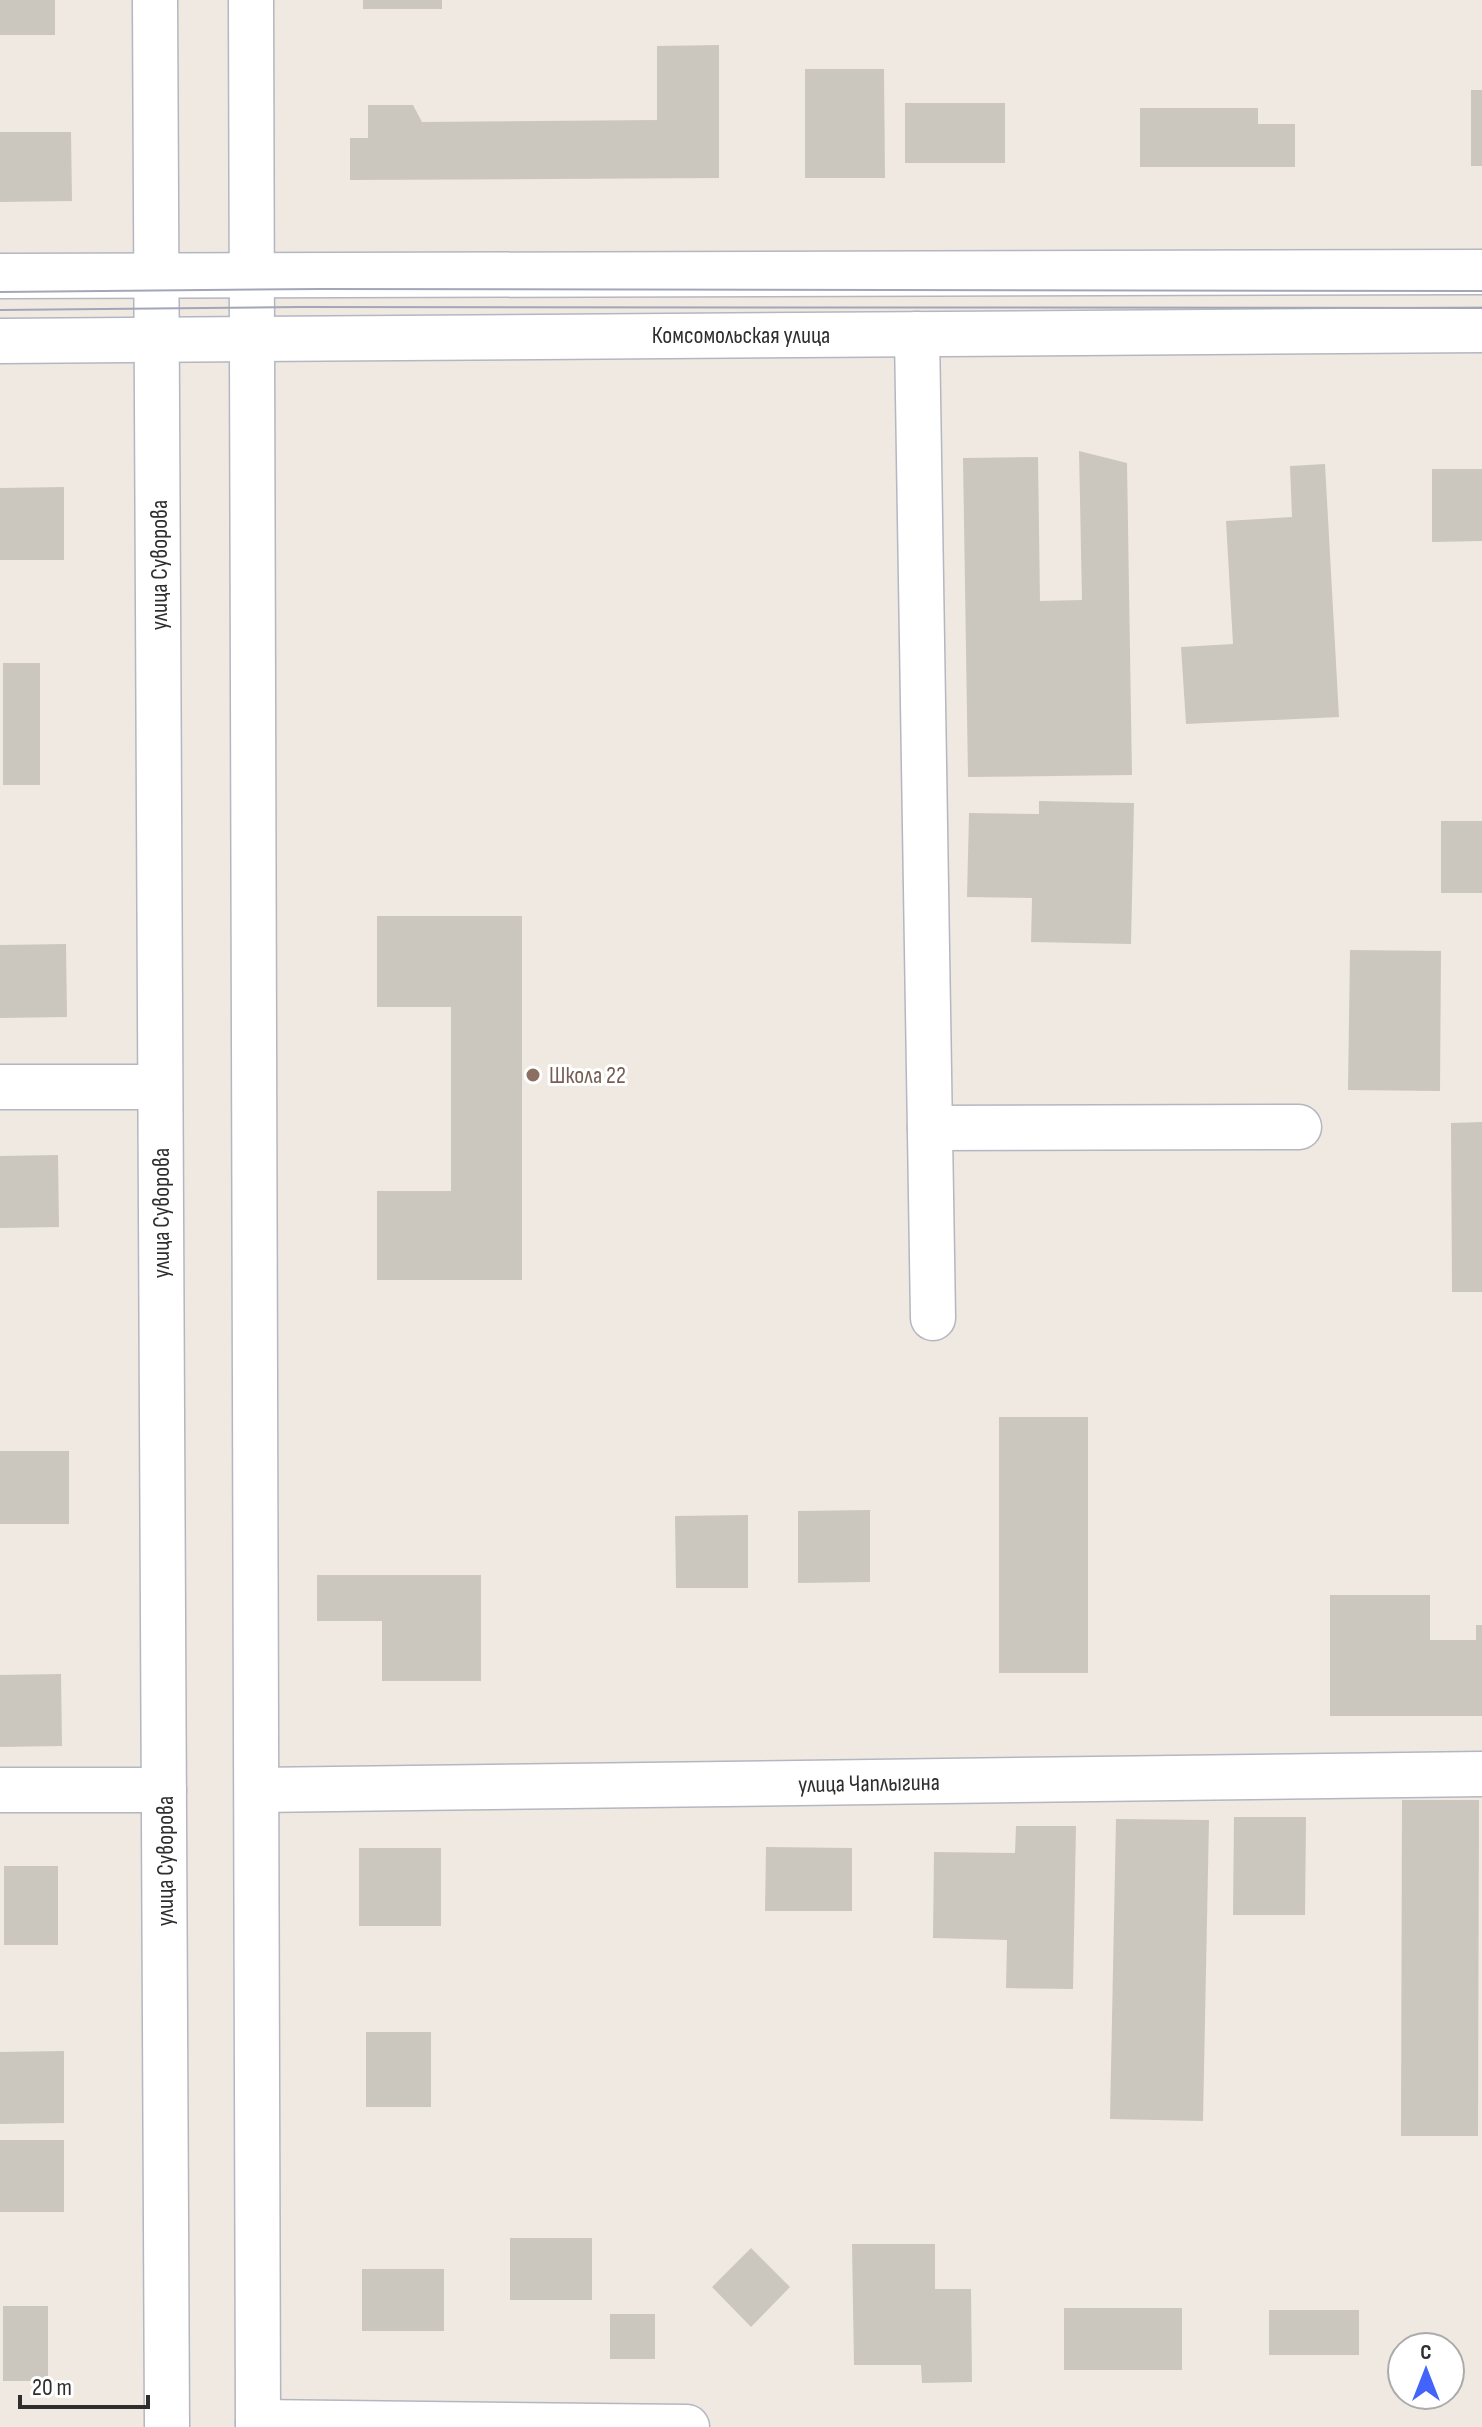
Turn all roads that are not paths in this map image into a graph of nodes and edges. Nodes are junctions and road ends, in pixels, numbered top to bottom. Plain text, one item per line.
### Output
1 (155, 0) edge
2 (251, 0) edge
3 (1482, 272) edge
4 (158, 275) junction
5 (252, 275) junction
6 (0, 276) edge
7 (1482, 330) edge
8 (917, 334) junction
9 (252, 337) junction
10 (159, 339) junction
11 (0, 341) edge
12 (0, 1087) edge
13 (160, 1087) junction
14 (1299, 1127) dead end
15 (930, 1128) junction
16 (933, 1318) dead end
17 (1482, 1774) edge
18 (0, 1790) edge
19 (164, 1790) junction
20 (257, 1790) junction
21 (258, 2424) edge
22 (167, 2427) edge
23 (687, 2427) edge

1 - 4 main road, улица Суворова
2 - 5 main road
3 - 5 main road
4 - 5 main road
4 - 6 main road
4 - 10 main road, улица Суворова
5 - 9 main road
7 - 8 main road, Комсомольская улица
8 - 9 main road, Комсомольская улица
8 - 15 main road
9 - 10 main road, Комсомольская улица
9 - 20 main road
10 - 11 main road, Комсомольская улица
10 - 13 main road, улица Суворова
12 - 13 main road
13 - 19 main road, улица Суворова
14 - 15 main road
15 - 16 main road
17 - 20 main road, улица Чаплыгина
18 - 19 main road
19 - 22 main road, улица Суворова
20 - 21 main road
21 - 23 main road

